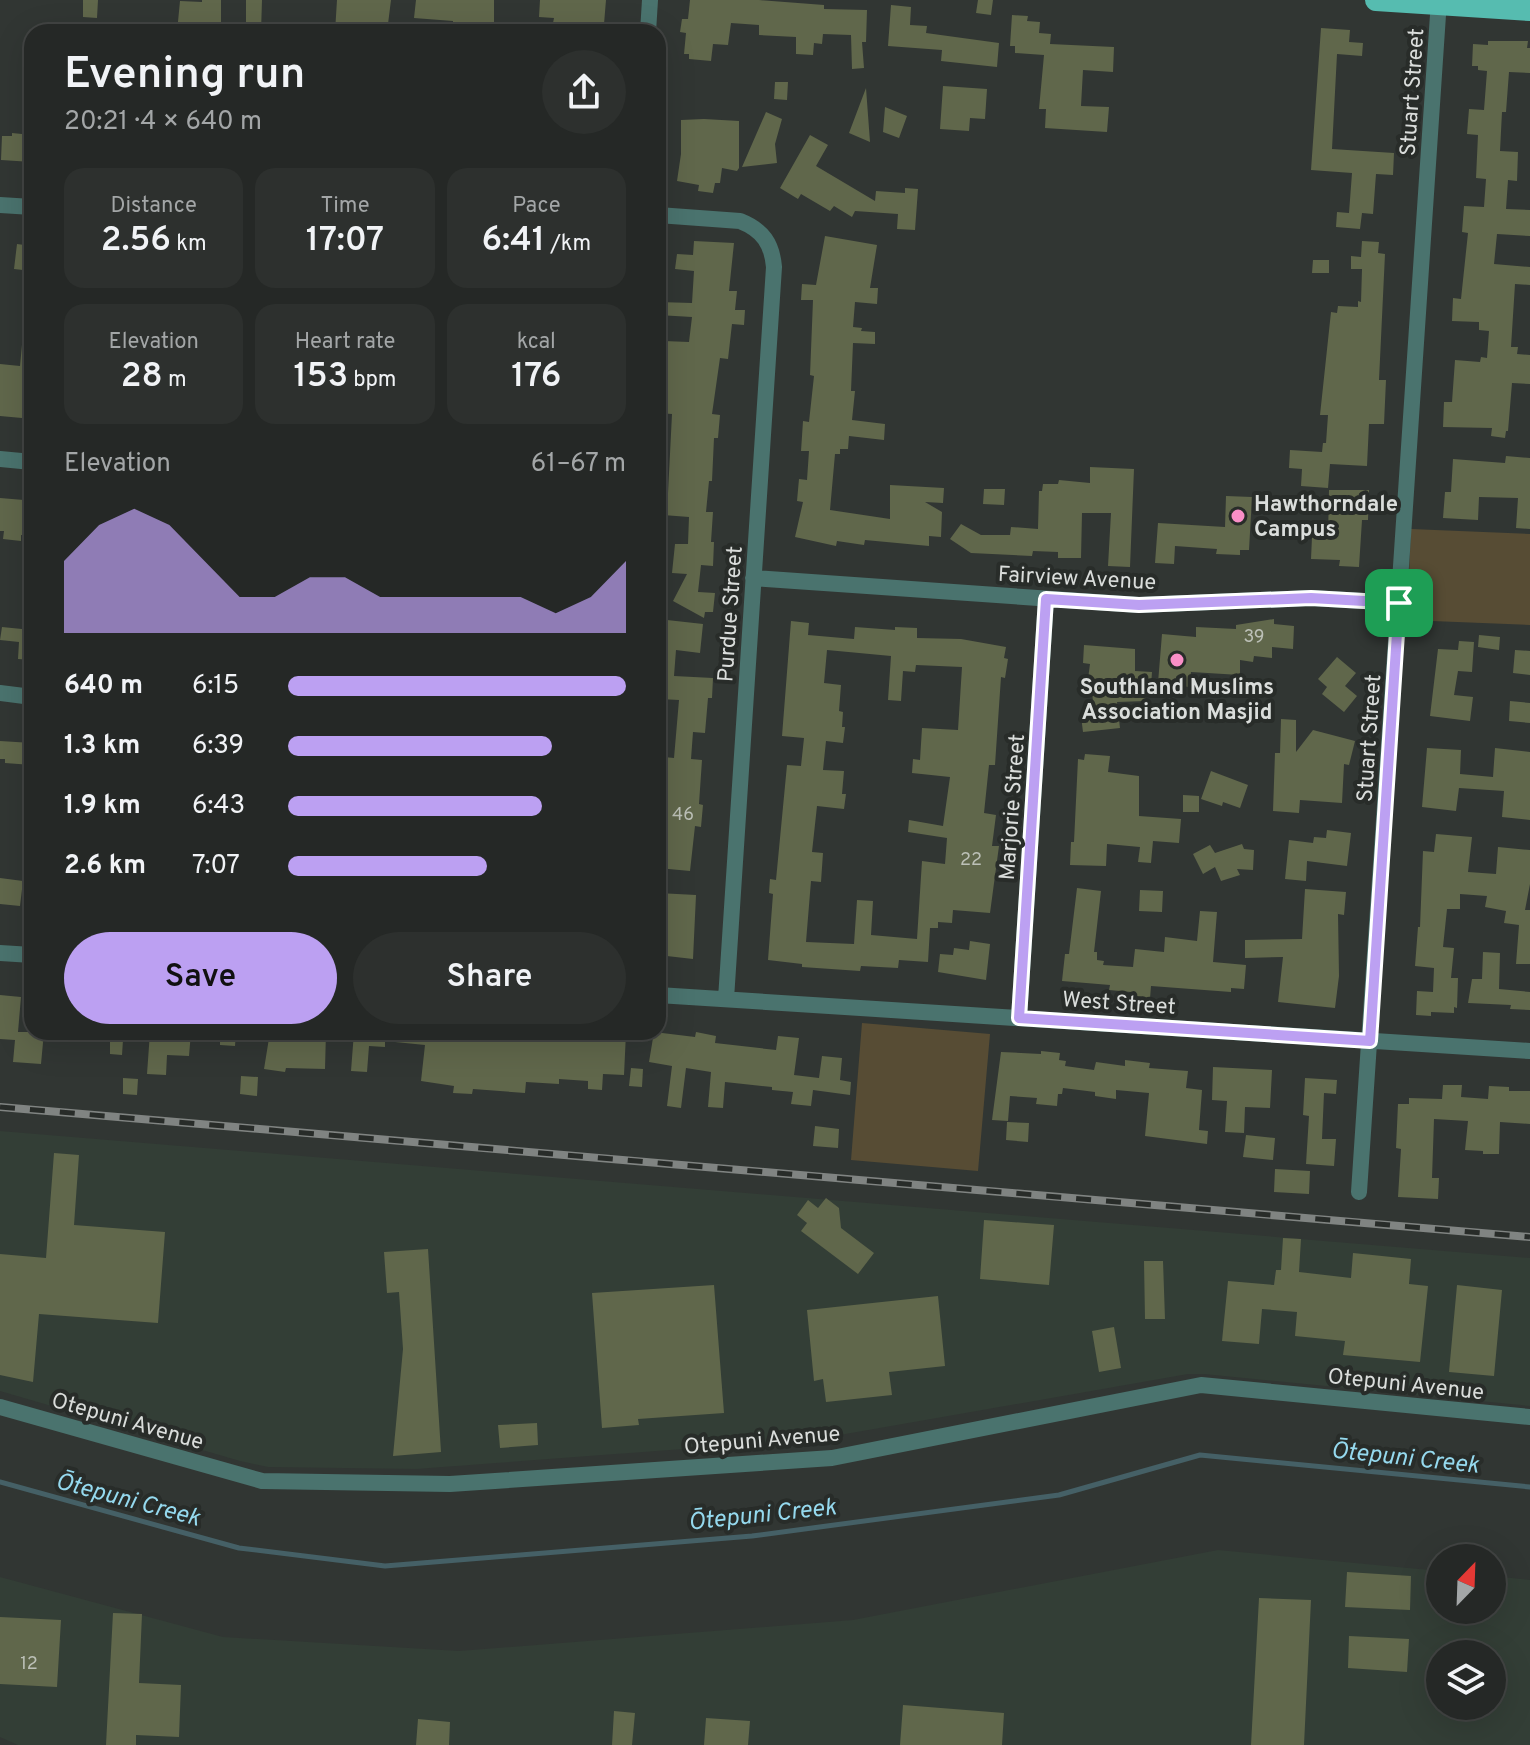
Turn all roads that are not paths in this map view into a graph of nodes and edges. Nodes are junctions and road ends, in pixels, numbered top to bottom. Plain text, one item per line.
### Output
1 (650, 0) edge
2 (1376, 0) edge
3 (1439, 2) edge
4 (1530, 10) edge
5 (648, 24) edge
6 (0, 205) edge
7 (24, 206) edge
8 (666, 216) edge
9 (0, 459) edge
10 (24, 461) edge
11 (753, 578) junction
12 (1046, 599) junction
13 (1399, 603) junction
14 (0, 693) edge
15 (24, 696) edge
16 (0, 953) edge
17 (24, 954) edge
18 (666, 995) edge
19 (726, 999) junction
20 (1019, 1018) junction
21 (1370, 1041) junction
22 (1530, 1051) edge
23 (1359, 1192) dead end
24 (0, 1407) edge
25 (1530, 1417) edge

1 - 5 street
2 - 3 highway
3 - 4 highway
3 - 13 street, Stuart Street
6 - 7 street
8 - 11 street, Purdue Street
9 - 10 street
11 - 12 street, Fairview Avenue
11 - 19 street, Purdue Street
12 - 13 street, Fairview Avenue
12 - 20 street, Marjorie Street
13 - 21 street, Stuart Street
14 - 15 street
16 - 17 street
18 - 19 street, West Street
19 - 20 street, West Street
20 - 21 street, West Street
21 - 22 street, West Street
21 - 23 street, Stuart Street
24 - 25 street, Otepuni Avenue

